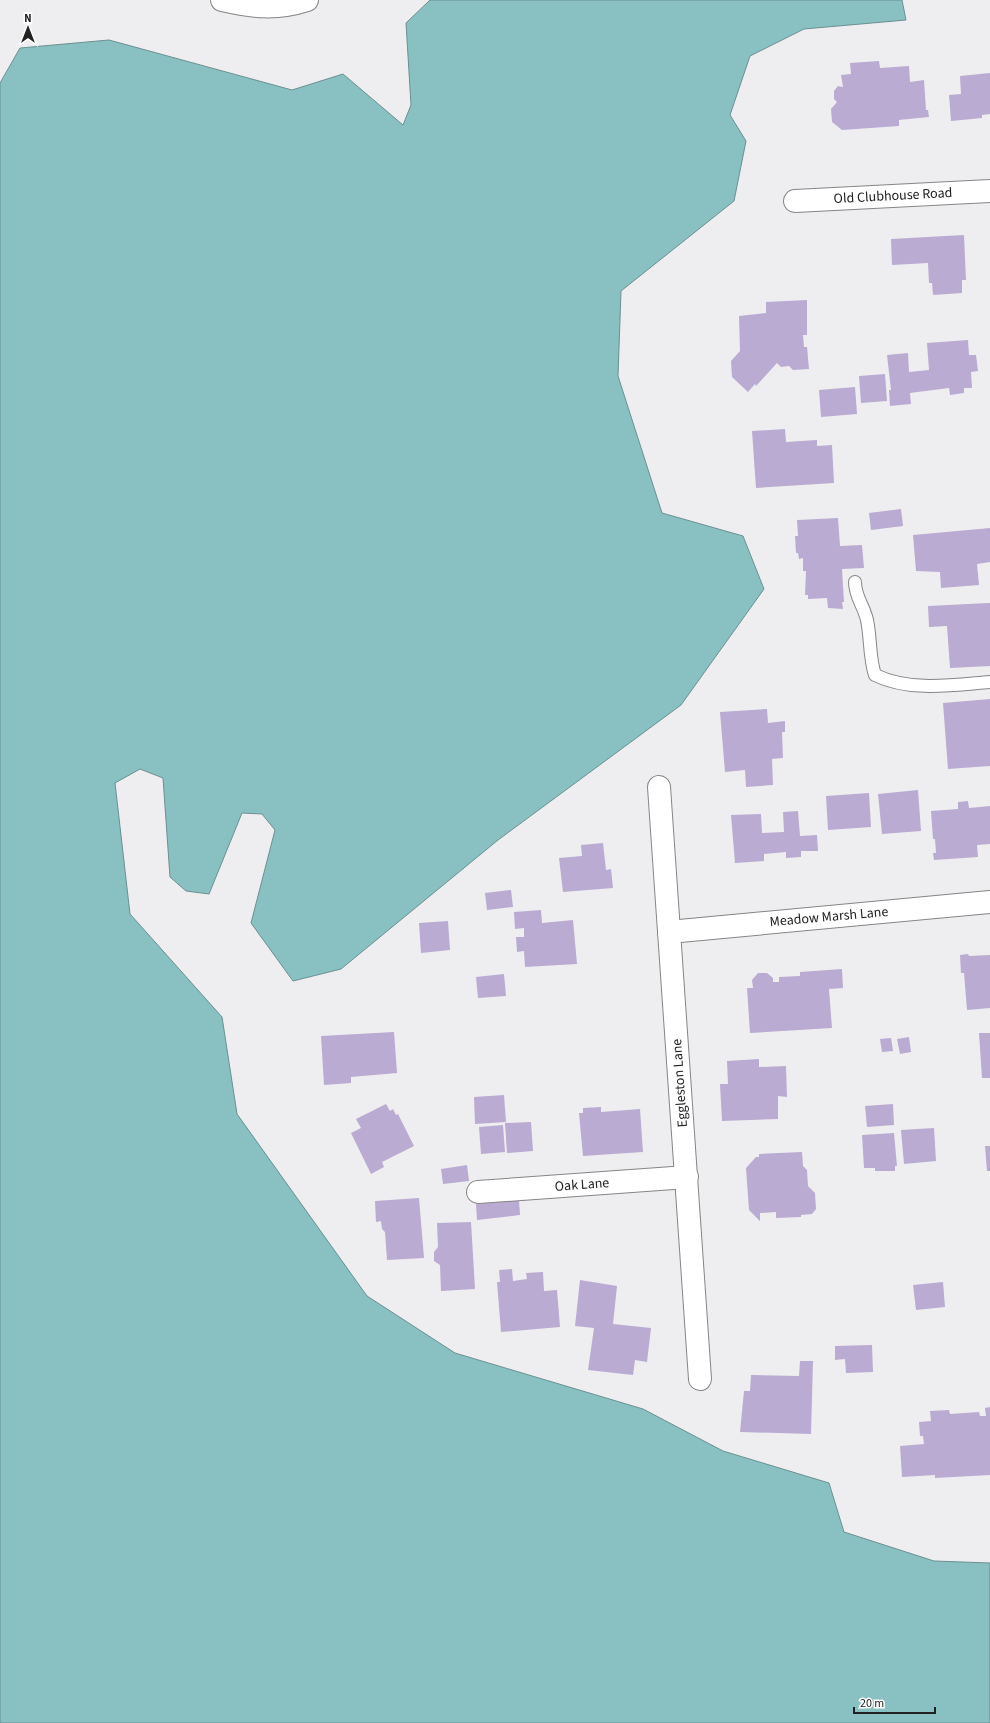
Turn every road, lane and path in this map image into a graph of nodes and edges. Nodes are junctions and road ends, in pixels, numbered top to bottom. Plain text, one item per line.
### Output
1 (222, 0) edge
2 (307, 0) edge
3 (990, 190) edge
4 (795, 201) dead end
5 (855, 582) dead end
6 (990, 682) edge
7 (659, 787) dead end
8 (990, 902) edge
9 (669, 932) junction
10 (687, 1177) junction
11 (478, 1192) dead end
12 (700, 1379) dead end

1 - 2 street
3 - 4 street, Old Clubhouse Road
5 - 6 lane
7 - 9 street, Eggleston Lane
8 - 9 street, Meadow Marsh Lane
9 - 10 street, Eggleston Lane
10 - 11 street, Oak Lane
10 - 12 street, Eggleston Lane

